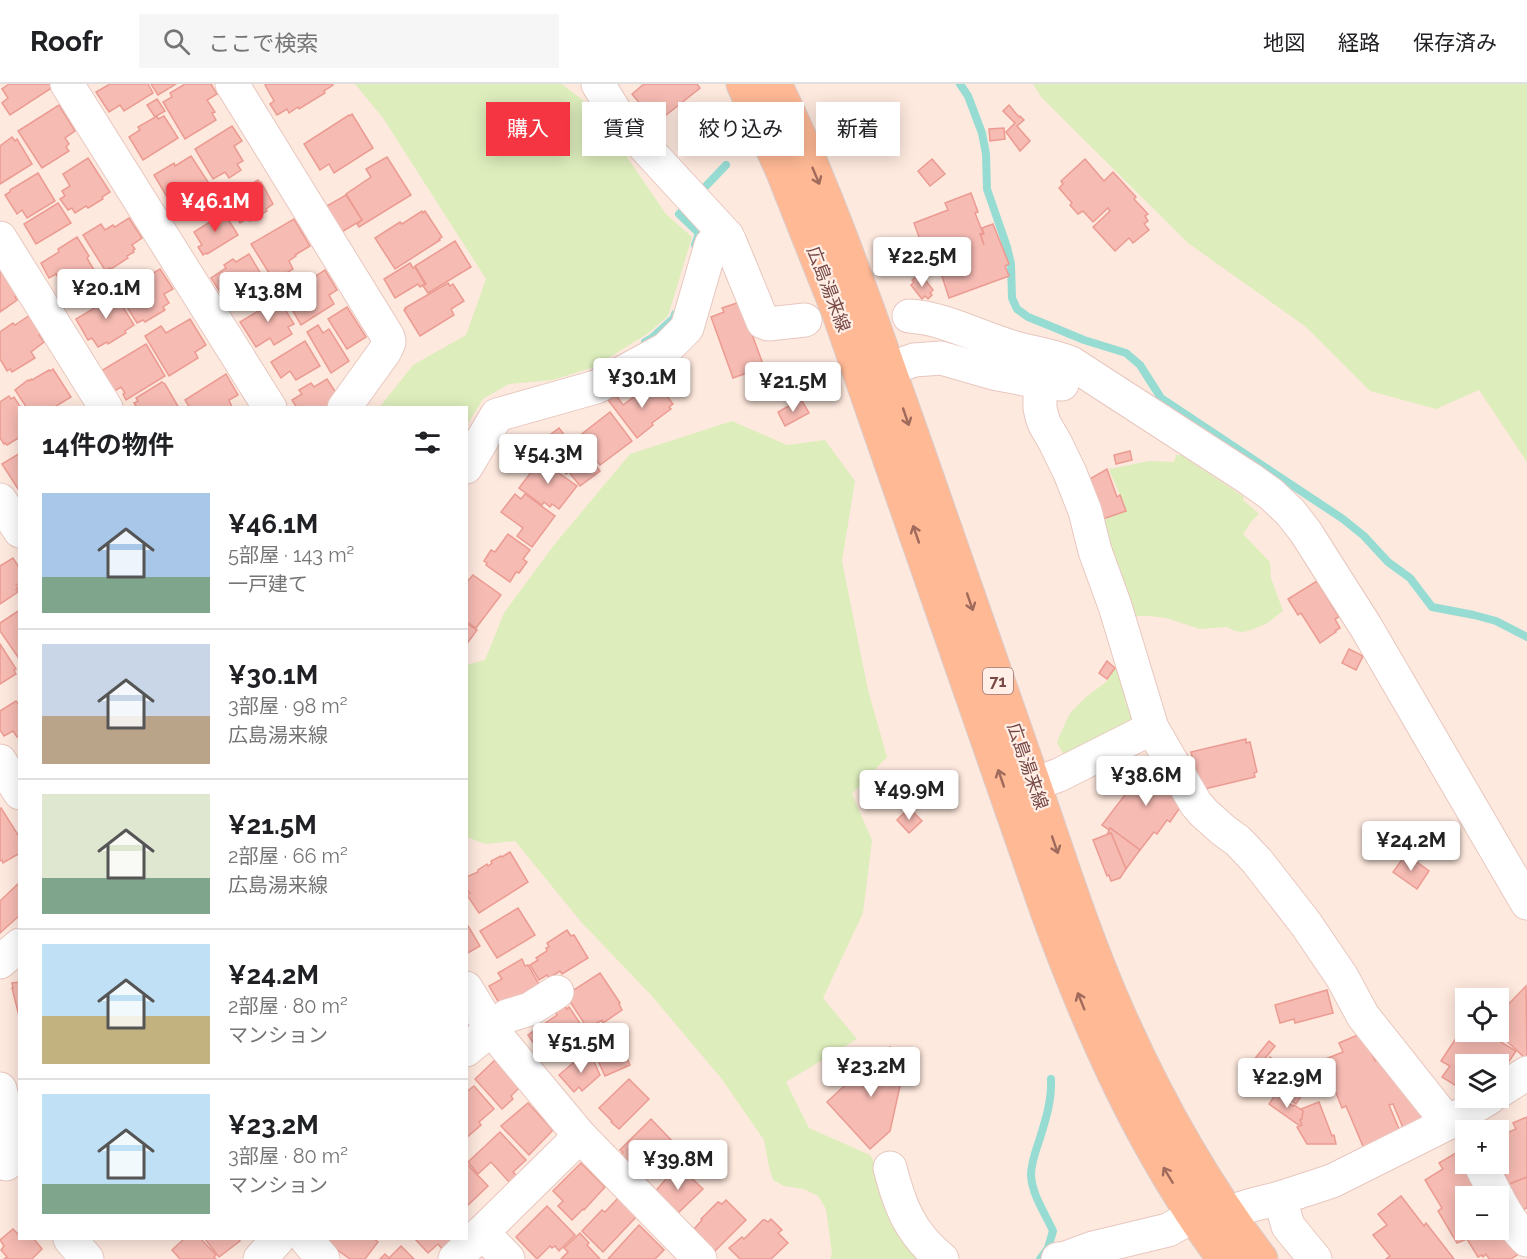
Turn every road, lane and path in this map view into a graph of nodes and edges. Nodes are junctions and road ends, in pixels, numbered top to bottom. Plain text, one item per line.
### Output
1 (67, 84) edge
2 (232, 84) edge
3 (598, 84) edge
4 (742, 84) edge
5 (775, 84) edge
6 (727, 236) junction
7 (0, 238) edge
8 (909, 316) dead end
9 (805, 320) dead end
10 (889, 369) junction
11 (1040, 382) junction
12 (1110, 388) junction
13 (105, 406) edge
14 (269, 406) edge
15 (345, 406) edge
16 (468, 464) edge
17 (0, 500) edge
18 (18, 528) edge
19 (1152, 728) junction
20 (0, 761) edge
21 (1034, 784) junction
22 (18, 790) edge
23 (1527, 903) edge
24 (18, 947) edge
25 (0, 962) edge
26 (468, 991) edge
27 (557, 992) dead end
28 (491, 1029) junction
29 (468, 1048) edge
30 (1527, 1073) edge
31 (1509, 1085) edge
32 (0, 1089) edge
33 (1478, 1108) edge
34 (1464, 1120) edge
35 (1455, 1128) edge
36 (580, 1136) junction
37 (8, 1167) edge
38 (890, 1168) dead end
39 (1280, 1198) junction
40 (1193, 1216) junction
41 (1228, 1216) junction
42 (1509, 1217) edge
43 (482, 1232) junction
44 (71, 1240) edge
45 (277, 1240) edge
46 (307, 1240) edge
47 (1527, 1240) edge
48 (1158, 1246) edge
49 (87, 1259) edge
50 (260, 1259) edge
51 (323, 1259) edge
52 (455, 1259) edge
53 (508, 1259) edge
54 (700, 1259) edge
55 (942, 1259) edge
56 (1058, 1259) edge
57 (1224, 1259) edge
58 (1261, 1259) edge
59 (1315, 1259) edge

1 - 14 street
2 - 15 street
3 - 6 street
40 -> 4 main road, 広島湯来線 / 71
5 -> 10 main road, 広島湯来線 / 71
6 - 9 street
6 - 16 street
7 - 13 street
8 - 12 street
10 - 11 street
10 -> 21 main road, 広島湯来線 / 71
11 - 12 street
11 - 19 street
12 - 23 street
17 - 18 street
19 - 21 street
19 - 35 street
20 - 22 street
21 -> 41 main road, 広島湯来線 / 71
24 - 25 street
26 - 28 street
27 - 28 street
28 - 29 street
28 - 36 street
30 - 31 street
32 - 37 street
33 - 34 street
35 - 39 street
36 - 43 street
36 - 54 street
38 - 55 street
39 - 41 street
39 - 59 street
40 - 48 street
40 - 57 main road, 広島湯来線 / 71
41 - 58 main road, 広島湯来線 / 71
42 - 47 street
43 - 52 street
43 - 53 street
44 - 49 street
45 - 50 street
46 - 51 street
48 - 56 street

